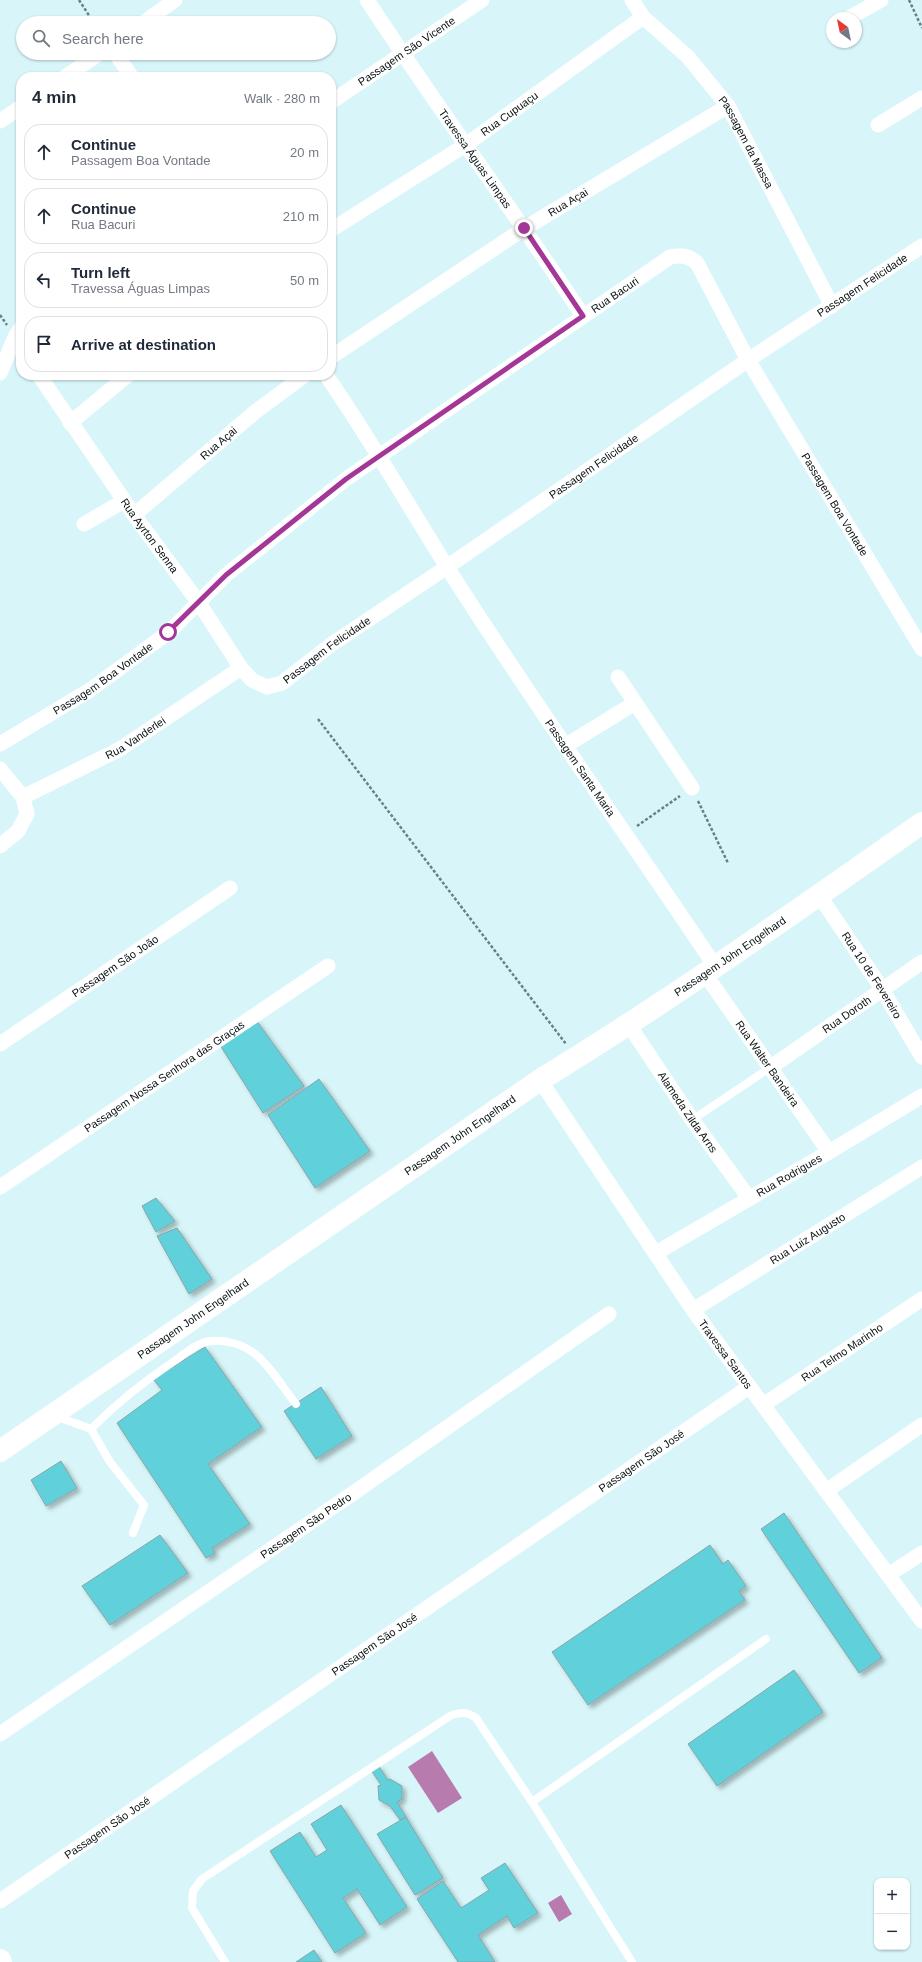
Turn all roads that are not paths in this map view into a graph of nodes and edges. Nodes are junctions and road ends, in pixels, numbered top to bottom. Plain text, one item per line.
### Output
1 (175, 0) edge
2 (367, 0) edge
3 (482, 0) edge
4 (632, 0) edge
5 (881, 0) edge
6 (860, 12) edge
7 (153, 16) edge
8 (643, 17) junction
9 (403, 54) junction
10 (90, 60) edge
11 (120, 60) edge
12 (72, 72) edge
13 (128, 72) edge
14 (922, 98) edge
15 (336, 99) edge
16 (728, 106) junction
17 (16, 110) edge
18 (0, 121) edge
19 (878, 125) dead end
20 (466, 144) junction
21 (336, 227) edge
22 (524, 228) junction
23 (921, 248) edge
24 (832, 306) junction
25 (583, 316) junction
26 (16, 343) edge
27 (336, 354) edge
28 (748, 360) junction
29 (0, 373) edge
30 (42, 380) edge
31 (122, 380) edge
32 (298, 380) edge
33 (329, 380) edge
34 (70, 423) junction
35 (378, 456) junction
36 (124, 501) junction
37 (134, 515) junction
38 (84, 524) dead end
39 (447, 567) junction
40 (199, 603) junction
41 (922, 649) edge
42 (241, 668) junction
43 (618, 677) dead end
44 (267, 687) joint
45 (635, 703) junction
46 (0, 744) edge
47 (565, 746) junction
48 (0, 769) edge
49 (692, 788) road end
50 (23, 797) junction
51 (922, 823) edge
52 (0, 846) edge
53 (230, 888) dead end
54 (819, 895) junction
55 (922, 962) edge
56 (328, 966) dead end
57 (710, 970) junction
58 (882, 989) junction
59 (629, 1025) junction
60 (0, 1044) edge
61 (922, 1057) edge
62 (771, 1067) junction
63 (540, 1080) junction
64 (922, 1096) edge
65 (692, 1120) junction
66 (829, 1152) junction
67 (922, 1166) edge
68 (0, 1187) edge
69 (749, 1198) junction
70 (656, 1253) junction
71 (922, 1299) edge
72 (694, 1310) junction
73 (609, 1314) dead end
74 (749, 1387) junction
75 (296, 1404) dead end
76 (763, 1405) junction
77 (52, 1415) junction
78 (922, 1425) edge
79 (91, 1429) junction
80 (0, 1451) edge
81 (826, 1491) junction
82 (133, 1533) dead end
83 (922, 1553) edge
84 (888, 1575) junction
85 (922, 1621) edge
86 (766, 1639) dead end
87 (0, 1734) edge
88 (532, 1802) junction
89 (0, 1901) edge
90 (225, 1962) edge
91 (632, 1962) edge

1 - 7 street
2 - 9 street, Travessa Águas Limpas
3 - 9 street, Passagem São Vicente
4 - 8 street, Passagem da Massa
5 - 6 street
8 - 16 street, Passagem da Massa
8 - 20 street, Rua Cupuaçu
9 - 15 street, Passagem São Vicente
9 - 20 street, Travessa Águas Limpas
10 - 12 street
11 - 13 street
14 - 19 street
16 - 22 street, Rua Açai
16 - 24 street, Passagem da Massa
17 - 18 street
20 - 21 street, Rua Cupuaçu
20 - 22 street, Travessa Águas Limpas
22 - 25 street, Travessa Águas Limpas
22 - 27 street, Rua Açai
23 - 24 street, Passagem Felicidade
24 - 28 street, Passagem Felicidade
25 - 28 street, Rua Bacuri
25 - 35 street, Rua Bacuri
26 - 29 street
28 - 39 street, Passagem Felicidade
28 - 41 street, Passagem Boa Vontade
30 - 34 street, Rua Ayrton Senna
31 - 34 street
32 - 37 street, Rua Açai
33 - 35 street, Passagem Santa Maria
34 - 36 street, Rua Ayrton Senna
35 - 39 street, Passagem Santa Maria
35 - 40 street, Rua Bacuri
36 - 37 street, Rua Ayrton Senna
36 - 38 street
37 - 40 street, Rua Ayrton Senna
39 - 44 street, Passagem Felicidade
39 - 47 street, Passagem Santa Maria
40 - 42 street, Rua Ayrton Senna
40 - 46 street, Passagem Boa Vontade
42 - 44 street, Rua Ayrton Senna
42 - 50 street, Rua Vanderlei
43 - 45 street
45 - 47 street
45 - 49 street
47 - 57 street, Passagem Santa Maria
48 - 50 street
50 - 52 street
51 - 54 main road, Passagem John Engelhard
53 - 60 street, Passagem São João
54 - 57 main road, Passagem John Engelhard
54 - 58 street, Rua 10 de Fevereiro
55 - 58 street, Rua Doroth
56 - 68 street, Passagem Nossa Senhora das Graças
57 - 59 main road, Passagem John Engelhard
57 - 62 street, Rua Walter Bandeira
58 - 61 street, Rua 10 de Fevereiro
58 - 62 street, Rua Doroth
59 - 63 main road, Passagem John Engelhard
59 - 65 street, Alameda Zilda Arns
62 - 65 lane
62 - 66 street, Rua Walter Bandeira
63 - 70 street, Travessa Santos
63 - 77 main road, Passagem John Engelhard
64 - 66 street, Rua Rodrigues
65 - 69 street, Alameda Zilda Arns
66 - 69 street, Rua Rodrigues
67 - 72 street, Rua Luiz Augusto
69 - 70 street, Rua Rodrigues
70 - 72 street, Travessa Santos
71 - 76 street, Rua Telmo Marinho
72 - 74 street, Travessa Santos
73 - 87 street, Passagem São Pedro
74 - 76 street, Travessa Santos
74 - 89 street, Passagem São José
75 - 79 lane
76 - 81 street, Travessa Santos
77 - 79 lane
77 - 80 main road, Passagem John Engelhard
78 - 81 street
79 - 82 lane
81 - 84 street, Travessa Santos
83 - 84 street
84 - 85 street, Travessa Santos
86 - 88 lane
88 - 90 lane
88 - 91 lane

